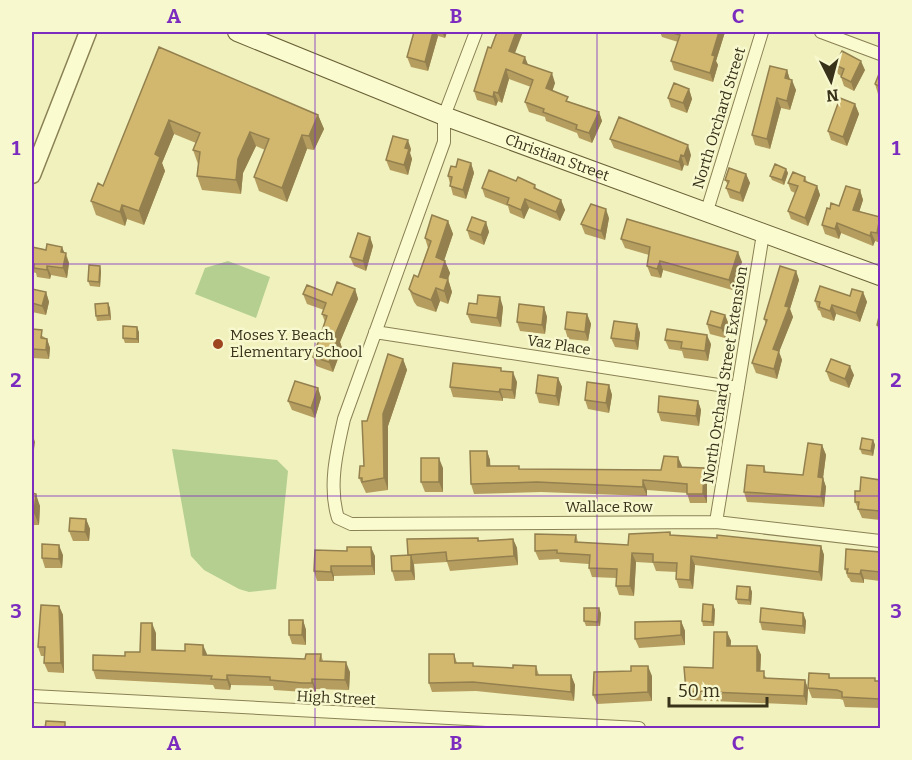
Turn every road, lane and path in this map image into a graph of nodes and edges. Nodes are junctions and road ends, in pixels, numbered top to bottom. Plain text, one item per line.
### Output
1 (88, 32) edge
2 (237, 32) edge
3 (476, 32) edge
4 (762, 32) edge
5 (821, 32) edge
6 (880, 54) edge
7 (444, 116) junction
8 (32, 175) edge
9 (706, 214) junction
10 (763, 234) junction
11 (880, 276) edge
12 (375, 332) junction
13 (738, 388) junction
14 (716, 522) junction
15 (880, 541) edge
16 (32, 696) edge
17 (639, 729) edge

1 - 8 street
2 - 7 main road, Christian Street
3 - 7 street
4 - 9 street, North Orchard Street
5 - 6 street
7 - 9 main road, Christian Street
7 - 12 street
9 - 10 main road, Christian Street
10 - 11 main road, Christian Street
10 - 13 street, North Orchard Street Extension
12 - 13 street, Vaz Place
12 - 14 street, Wallace Row
13 - 14 street, North Orchard Street Extension
14 - 15 street, Wallace Row
16 - 17 street, High Street

